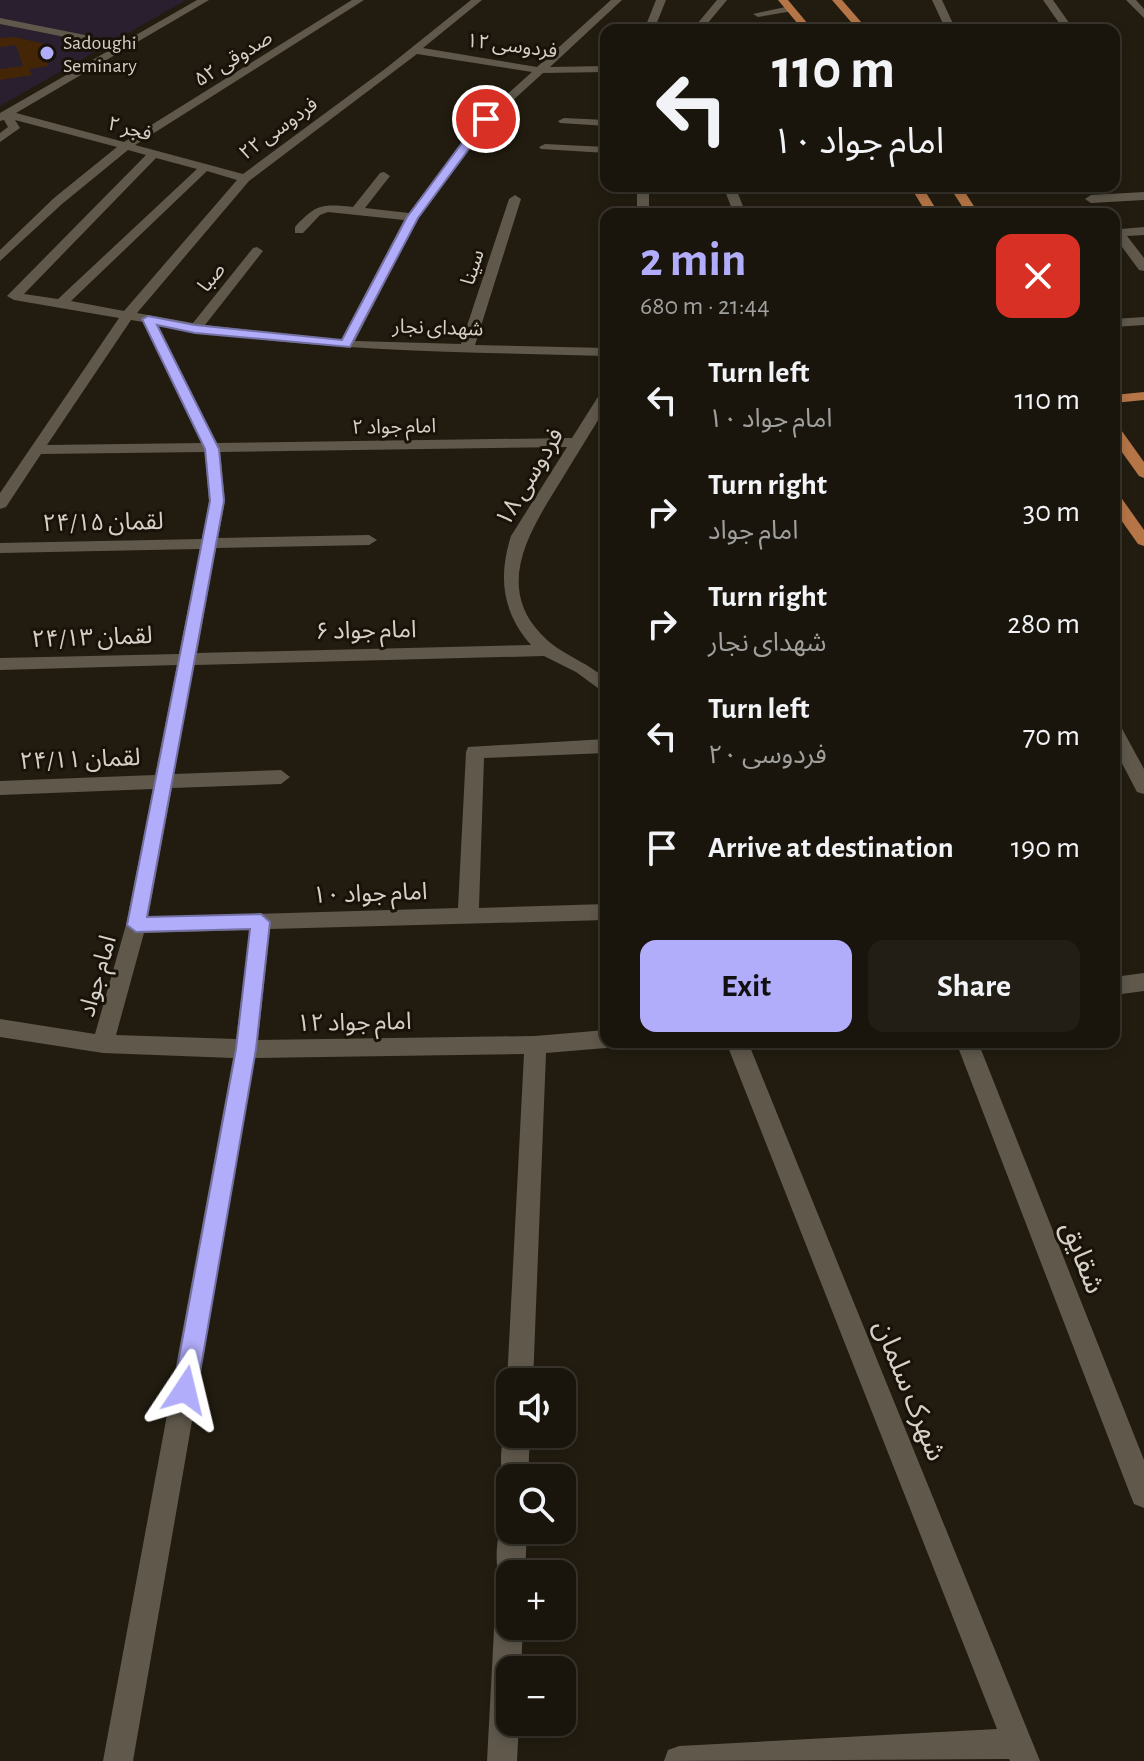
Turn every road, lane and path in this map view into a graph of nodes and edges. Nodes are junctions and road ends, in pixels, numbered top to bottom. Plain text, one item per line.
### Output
1 (204, 0) edge
2 (359, 0) edge
3 (477, 0) edge
4 (617, 0) edge
5 (661, 0) edge
6 (722, 0) edge
7 (783, 0) edge
8 (822, 0) edge
9 (837, 0) edge
10 (937, 0) edge
11 (1048, 0) edge
12 (1131, 0) edge
13 (791, 5) edge
14 (758, 14) dead end
15 (1144, 15) edge
16 (0, 21) edge
17 (651, 24) edge
18 (702, 24) edge
19 (804, 24) edge
20 (811, 24) edge
21 (843, 24) edge
22 (858, 24) edge
23 (948, 24) edge
24 (1065, 24) edge
25 (85, 38) dead end
26 (414, 50) junction
27 (600, 69) edge
28 (539, 70) junction
29 (3, 116) edge
30 (564, 121) dead end
31 (600, 123) edge
32 (0, 139) edge
33 (126, 146) junction
34 (545, 147) dead end
35 (600, 150) edge
36 (154, 153) junction
37 (205, 167) junction
38 (384, 176) dead end
39 (245, 178) junction
40 (1086, 192) edge
41 (1144, 196) edge
42 (515, 199) dead end
43 (1091, 199) junction
44 (1098, 208) edge
45 (356, 211) junction
46 (412, 217) junction
47 (299, 230) dead end
48 (1120, 230) edge
49 (1144, 231) edge
50 (1120, 235) edge
51 (257, 251) dead end
52 (0, 257) edge
53 (1144, 267) edge
54 (62, 303) junction
55 (128, 315) junction
56 (148, 319) junction
57 (1144, 321) edge
58 (1120, 323) edge
59 (195, 329) junction
60 (346, 344) junction
61 (467, 347) junction
62 (600, 352) edge
63 (1144, 396) edge
64 (1120, 398) edge
65 (600, 405) edge
66 (1120, 439) edge
67 (578, 442) junction
68 (212, 449) junction
69 (36, 450) junction
70 (1144, 473) edge
71 (0, 504) edge
72 (1120, 507) edge
73 (369, 540) dead end
74 (1144, 541) edge
75 (207, 545) junction
76 (0, 548) edge
77 (548, 650) junction
78 (186, 658) junction
79 (0, 664) edge
80 (600, 683) edge
81 (1120, 741) edge
82 (600, 746) edge
83 (281, 777) dead end
84 (163, 782) junction
85 (1144, 787) edge
86 (0, 788) edge
87 (600, 912) edge
88 (468, 916) junction
89 (261, 922) junction
90 (136, 925) junction
91 (1144, 982) edge
92 (1120, 985) edge
93 (0, 1028) edge
94 (600, 1040) edge
95 (103, 1044) junction
96 (535, 1045) junction
97 (739, 1048) edge
98 (969, 1048) edge
99 (246, 1049) junction
100 (521, 1368) edge
101 (1144, 1494) edge
102 (508, 1640) edge
103 (1021, 1752) edge
104 (118, 1761) edge
105 (502, 1761) edge
106 (679, 1761) edge

1 - 29 street
2 - 33 street, صدوقی ۵۲
3 - 26 street, فردوسی ۲۲
4 - 28 street
5 - 17 street
6 - 18 street
7 - 13 main road
8 - 21 main road
9 - 22 main road
10 - 23 street
11 - 24 street
12 - 15 street
13 - 14 street
13 - 19 main road
13 - 20 main road
16 - 25 street
26 - 28 street, فردوسی ۱۲
26 - 39 street, فردوسی ۲۲
27 - 28 street, فردوسی ۱۲
28 - 46 street
29 - 32 street
29 - 33 street, فجر ۲
30 - 31 street
33 - 36 street, فجر ۲
33 - 52 street, صدوقی ۵۲
34 - 35 street
36 - 37 street, فجر ۲
36 - 54 street, شهدای نجار
37 - 39 street, فجر ۲
37 - 54 street
38 - 45 street
39 - 55 street, فردوسی ۲۲
40 - 43 street
41 - 43 street
42 - 61 street, سینا
43 - 44 street
45 - 46 street
45 - 47 street
46 - 60 street
48 - 49 street
50 - 53 street
51 - 59 street, صبا
54 - 55 street, شهدای نجار
55 - 56 street, شهدای نجار
55 - 69 street, فردوسی ۲۲
56 - 59 street, شهدای نجار
56 - 68 street, امام جواد
57 - 58 street
59 - 60 street, شهدای نجار
60 - 61 street, شهدای نجار
61 - 62 street, شهدای نجار
63 - 64 main road
65 - 67 street, فردوسی ۱۸
66 - 70 main road
67 - 68 street, امام جواد ۲
67 - 77 street, فردوسی ۱۸
68 - 69 street, امام جواد ۲
68 - 75 street, امام جواد
69 - 71 street, فردوسی ۲۲
72 - 74 main road
73 - 75 street, لقمان ۲۴/۱۵
75 - 76 street, لقمان ۲۴/۱۵
75 - 78 street, امام جواد
77 - 78 street, امام جواد ۶
77 - 80 street, فردوسی ۱۸
78 - 79 street, لقمان ۲۴/۱۳
78 - 84 street, امام جواد
81 - 85 street
82 - 88 street
83 - 84 street, لقمان ۲۴/۱۱
84 - 86 street, لقمان ۲۴/۱۱
84 - 90 street, امام جواد
87 - 88 street, امام جواد ۱۰
88 - 89 street, امام جواد ۱۰
89 - 90 street, امام جواد ۱۰
89 - 99 street
90 - 95 street, امام جواد
91 - 92 street
93 - 95 street, امام جواد ۱۲
94 - 96 street, امام جواد ۱۲
95 - 99 street, امام جواد ۱۲
96 - 99 street, امام جواد ۱۲
96 - 100 street
97 - 103 street, شهرک سلمان
98 - 101 street, شقایق
99 - 104 street
102 - 105 street
103 - 106 street

